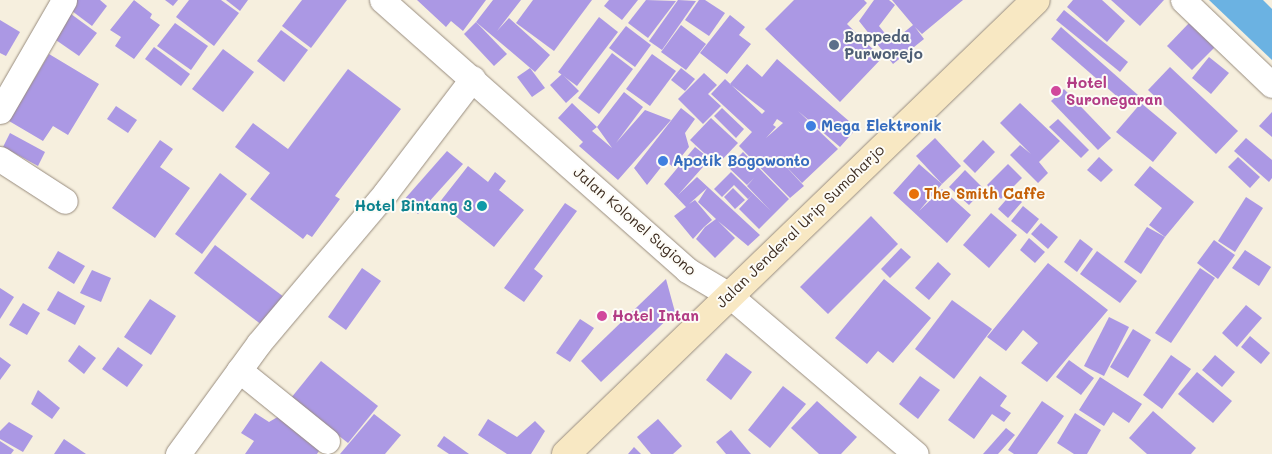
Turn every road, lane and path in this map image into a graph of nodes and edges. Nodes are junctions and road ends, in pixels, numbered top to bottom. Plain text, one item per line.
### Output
1 (64, 0) edge
2 (382, 0) edge
3 (1036, 0) edge
4 (1183, 0) edge
5 (473, 78) junction
6 (1272, 85) edge
7 (0, 111) edge
8 (0, 159) edge
9 (65, 201) dead end
10 (729, 295) junction
11 (239, 370) junction
12 (327, 441) dead end
13 (178, 454) edge
14 (566, 454) edge
15 (916, 454) edge

1 - 7 street
2 - 5 street, Jalan Kolonel Sugiono
3 - 10 main road, Jalan Jenderal Urip Sumoharjo
4 - 6 street
5 - 10 street, Jalan Kolonel Sugiono
5 - 11 street
8 - 9 street
10 - 14 main road, Jalan Jenderal Urip Sumoharjo
10 - 15 street, Jalan Kolonel Sugiono
11 - 12 street
11 - 13 street

